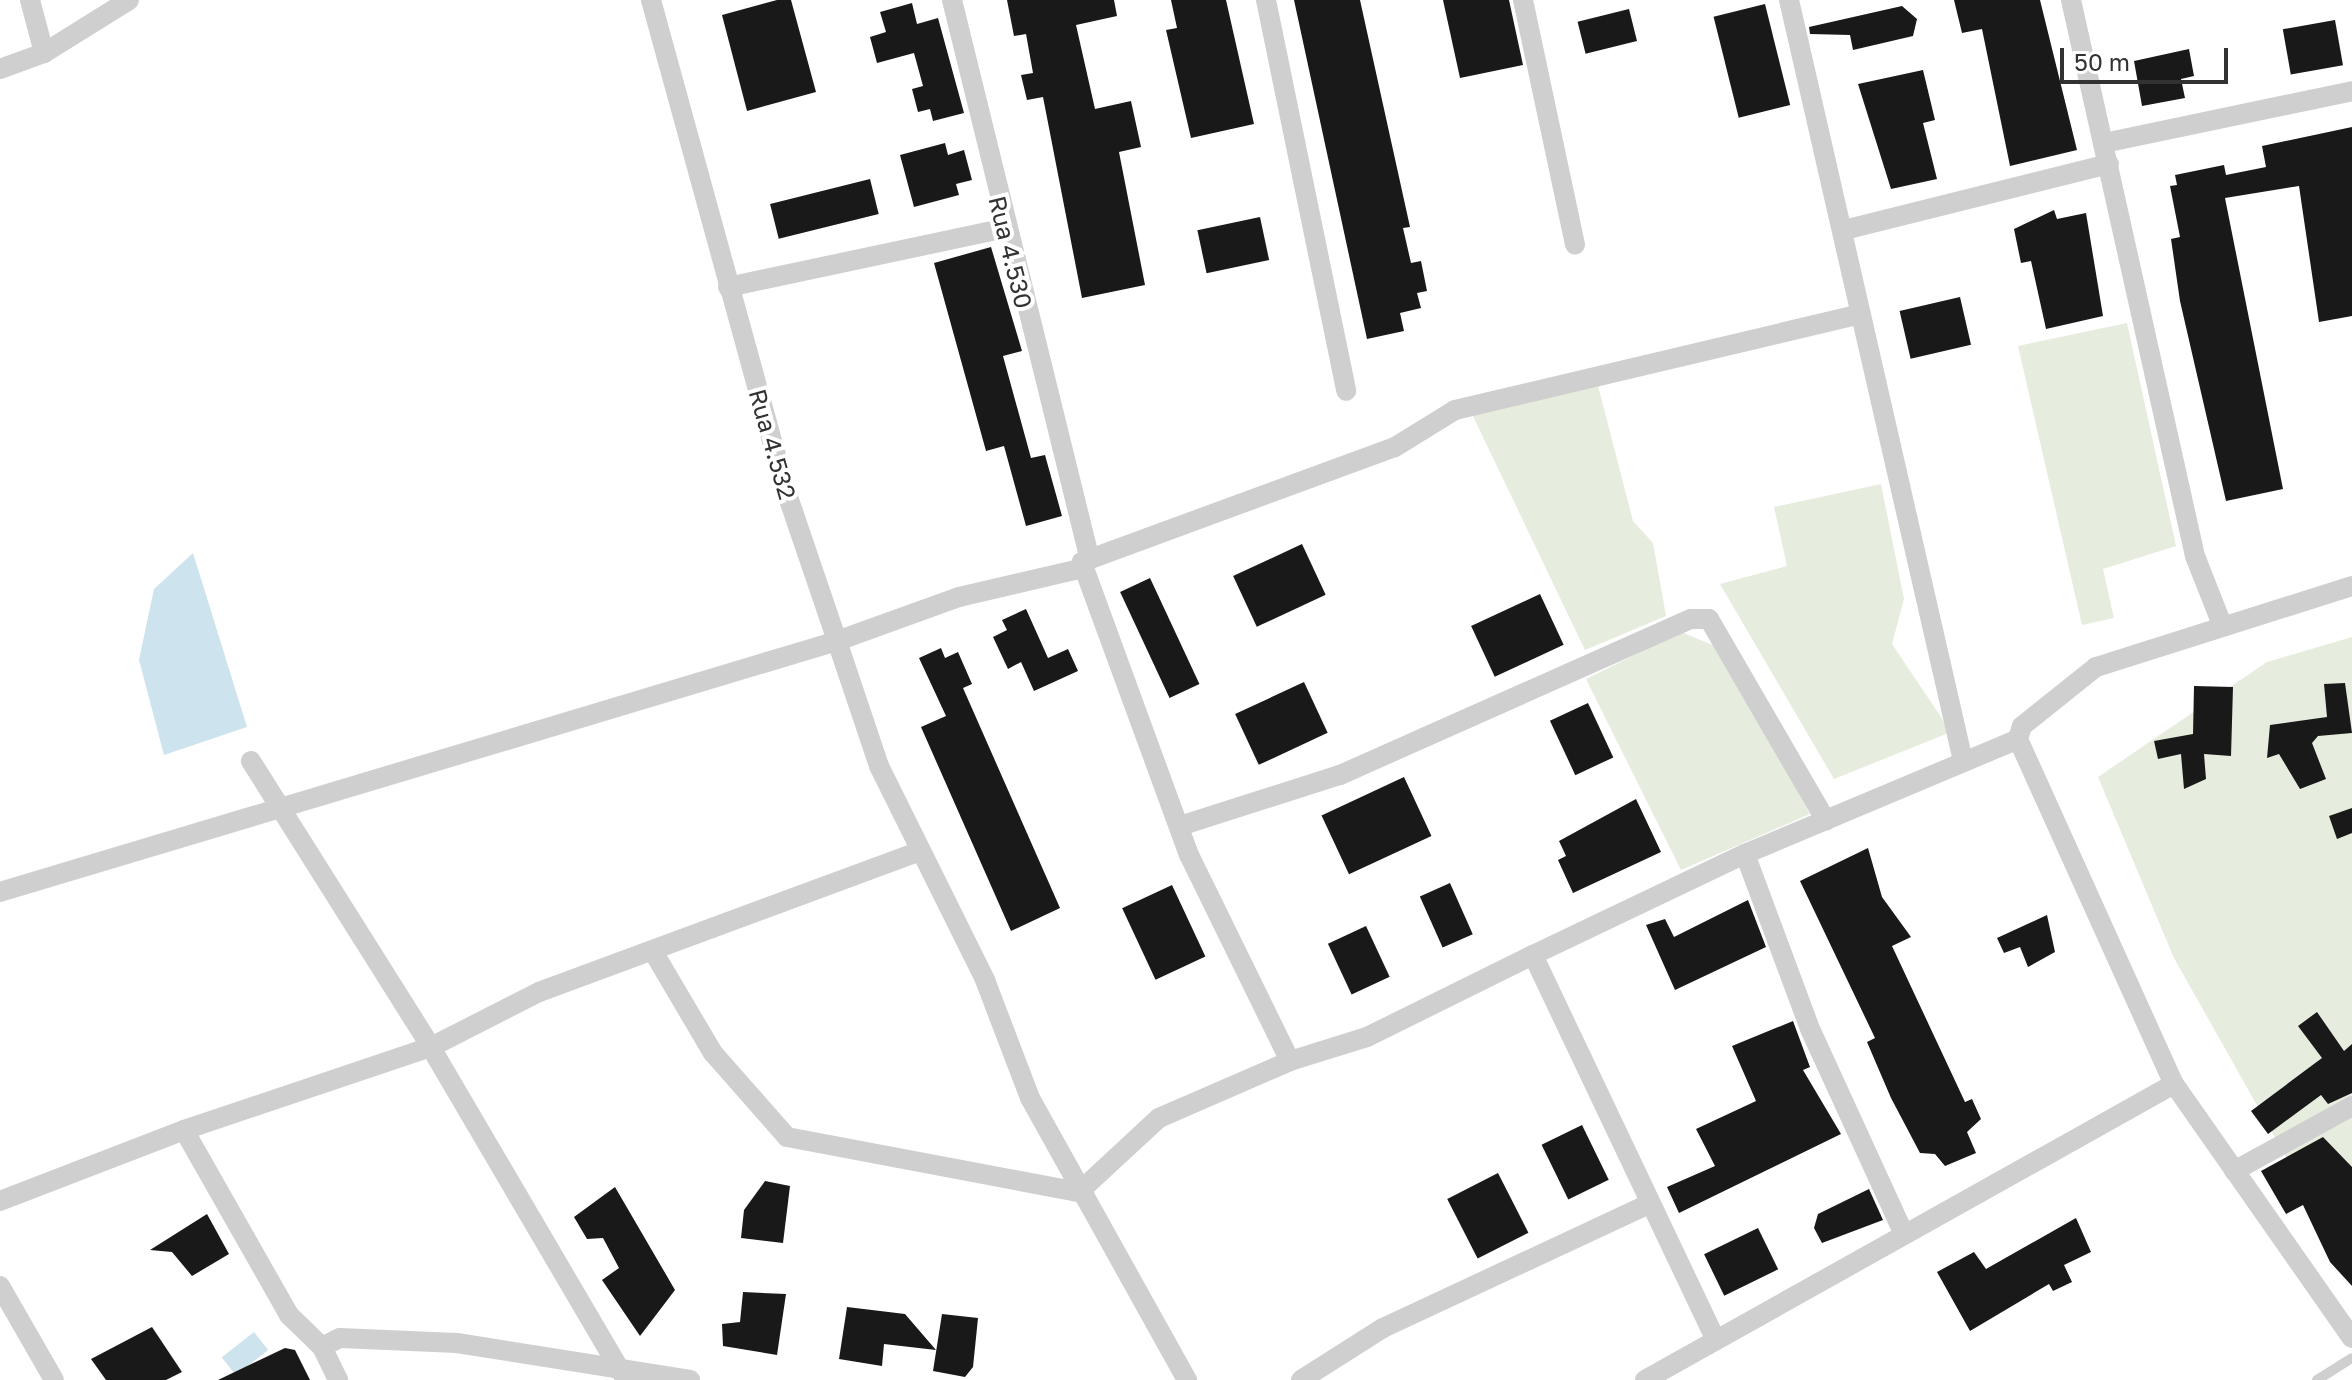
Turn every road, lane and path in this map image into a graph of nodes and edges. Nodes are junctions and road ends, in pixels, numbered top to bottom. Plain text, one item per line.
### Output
1 (30, 0) edge
2 (129, 0) edge
3 (651, 0) edge
4 (952, 0) edge
5 (1266, 0) edge
6 (1523, 0) edge
7 (1789, 0) edge
8 (2071, 0) edge
9 (44, 53) junction
10 (0, 69) edge
11 (2352, 91) edge
12 (2104, 143) junction
13 (2109, 164) junction
14 (1005, 228) junction
15 (1844, 230) junction
16 (1575, 245) dead end
17 (728, 287) junction
18 (1861, 314) junction
19 (1346, 391) dead end
20 (1084, 562) junction
21 (2352, 586) edge
22 (2221, 622) junction
23 (837, 641) junction
24 (2018, 739) junction
25 (251, 761) dead end
26 (1963, 761) junction
27 (273, 806) junction
28 (1826, 821) junction
29 (1183, 825) junction
30 (921, 851) junction
31 (1745, 854) junction
32 (0, 892) edge
33 (654, 953) junction
34 (1533, 955) junction
35 (431, 1047) junction
36 (1290, 1061) junction
37 (2174, 1084) junction
38 (2352, 1106) edge
39 (184, 1130) junction
40 (2234, 1171) junction
41 (1079, 1192) junction
42 (0, 1201) edge
43 (1649, 1204) junction
44 (1904, 1234) junction
45 (0, 1286) edge
46 (2352, 1338) edge
47 (1715, 1339) junction
48 (322, 1347) junction
49 (2352, 1358) edge
50 (623, 1376) edge
51 (54, 1380) edge
52 (338, 1380) edge
53 (690, 1380) edge
54 (1187, 1380) edge
55 (1301, 1380) edge
56 (1645, 1380) edge
57 (2317, 1380) edge

1 - 9 street
2 - 9 street
3 - 17 street, Rua 4.532
4 - 14 street, Rua 4.530
5 - 19 street
6 - 16 street
7 - 15 street
8 - 12 street
9 - 10 street
11 - 12 street
12 - 13 street
13 - 15 street
13 - 22 street
14 - 17 street
14 - 20 street, Rua 4.530
15 - 18 street
17 - 23 street, Rua 4.532
18 - 20 street
18 - 26 street
20 - 23 street
20 - 29 street, Rua 4.530
21 - 22 street
22 - 24 street
23 - 27 street
23 - 30 street, Rua 4.532
24 - 26 street
24 - 37 street
25 - 27 street
26 - 28 street
27 - 32 street
27 - 35 street
28 - 29 street
28 - 31 street
29 - 36 street, Rua 4.530
30 - 33 street
30 - 41 street, Rua 4.532
31 - 34 street
31 - 44 street
33 - 35 street
33 - 41 street
34 - 36 street
34 - 43 street
35 - 39 street
35 - 50 street
36 - 41 street
37 - 40 street
37 - 44 street
38 - 40 street
39 - 42 street
39 - 48 street
40 - 46 street
41 - 54 street, Rua 4.532
43 - 47 street
43 - 55 street
44 - 47 street
45 - 51 street
47 - 56 street
48 - 50 street
48 - 52 street
49 - 57 lane
50 - 53 street

